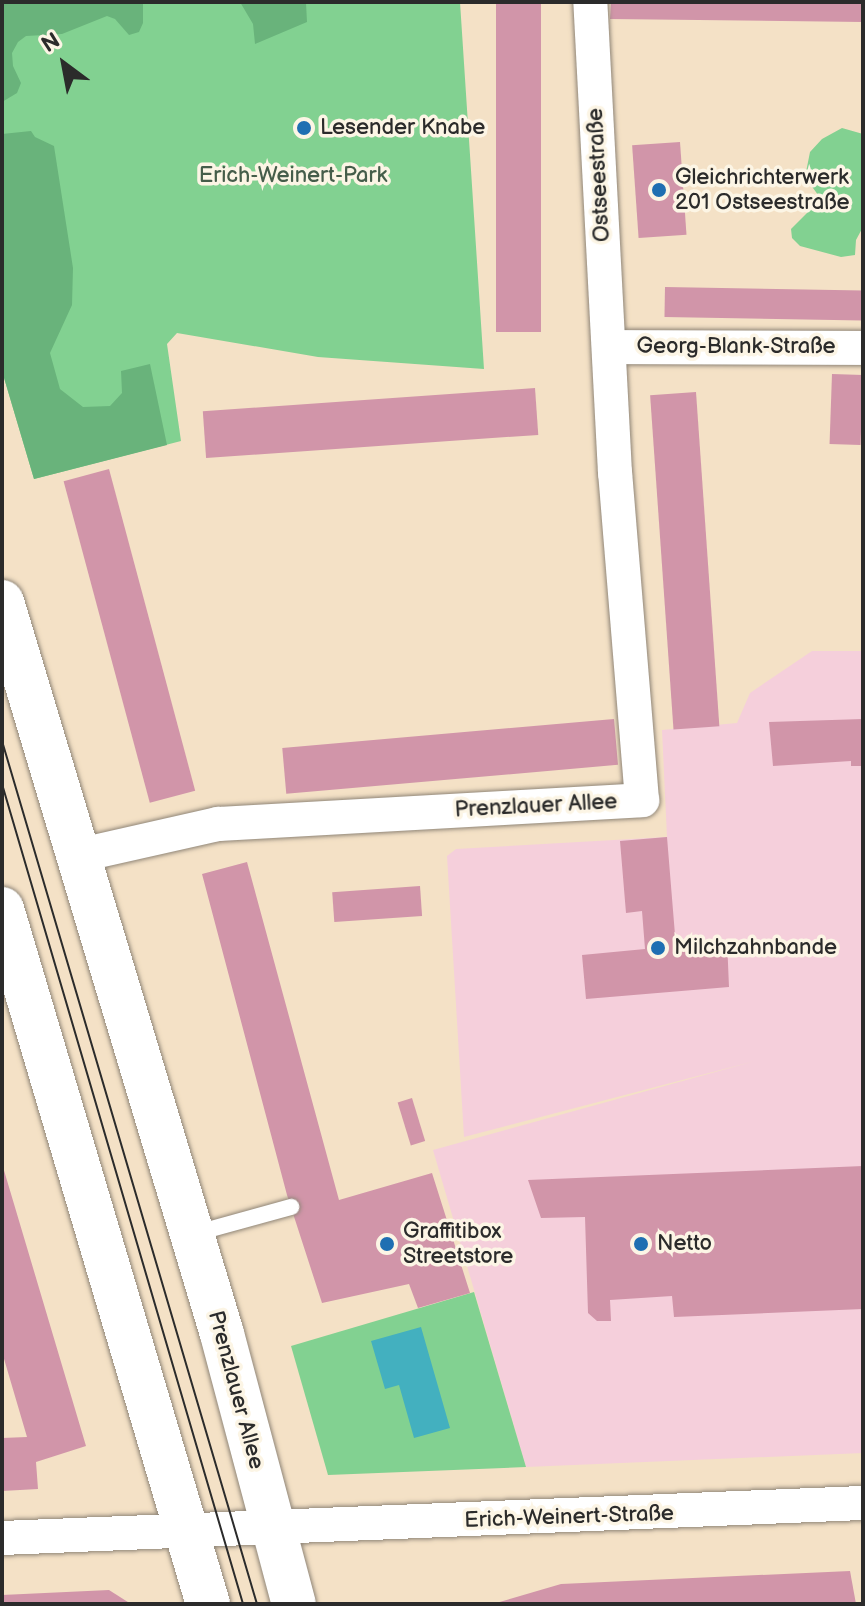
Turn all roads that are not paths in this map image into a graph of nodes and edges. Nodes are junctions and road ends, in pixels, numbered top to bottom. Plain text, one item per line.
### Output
1 (590, 2) edge
2 (609, 347) junction
3 (863, 348) edge
4 (2, 602) edge
5 (76, 856) junction
6 (2, 909) edge
7 (291, 1207) dead end
8 (192, 1234) junction
9 (863, 1503) edge
10 (274, 1529) junction
11 (186, 1532) junction
12 (2, 1538) edge
13 (208, 1604) edge
14 (294, 1604) edge

1 - 2 street, Ostseestraße
2 - 3 street, Georg-Blank-Straße
2 - 5 street, Prenzlauer Allee
4 - 5 main road, Prenzlauer Allee
5 - 8 main road, Prenzlauer Allee
6 - 11 main road
7 - 8 lane
8 - 10 main road, Prenzlauer Allee
9 - 10 street, Erich-Weinert-Straße
10 - 11 street, Erich-Weinert-Straße
10 - 14 main road, Prenzlauer Allee
11 - 12 street
11 - 13 main road

